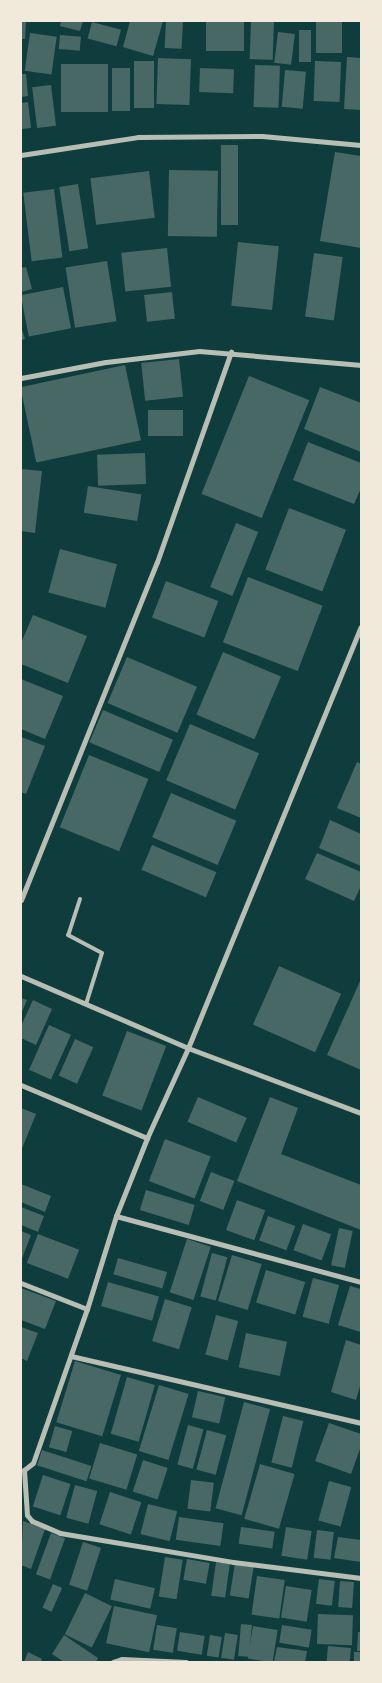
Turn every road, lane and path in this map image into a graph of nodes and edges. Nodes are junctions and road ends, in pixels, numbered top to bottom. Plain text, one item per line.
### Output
1 (361, 145) edge
2 (21, 155) edge
3 (231, 352) junction
4 (361, 364) edge
5 (21, 378) edge
6 (361, 627) edge
7 (80, 899) dead end
8 (21, 900) edge
9 (21, 976) edge
10 (86, 1004) junction
11 (188, 1048) junction
12 (21, 1084) edge
13 (361, 1113) edge
14 (147, 1138) junction
15 (116, 1216) junction
16 (361, 1282) edge
17 (21, 1283) edge
18 (88, 1309) junction
19 (71, 1356) junction
20 (361, 1423) edge
21 (23, 1470) edge
22 (361, 1578) edge
23 (113, 1662) edge
24 (186, 1662) edge

1 - 2 street
3 - 4 street
3 - 5 street
3 - 8 street
6 - 11 street
7 - 10 lane
9 - 10 street
10 - 11 street
11 - 13 street
11 - 14 street
12 - 14 street
14 - 15 street
15 - 16 street
15 - 18 street
17 - 18 street
18 - 19 street
19 - 20 street
19 - 21 street
21 - 22 street
23 - 24 street

